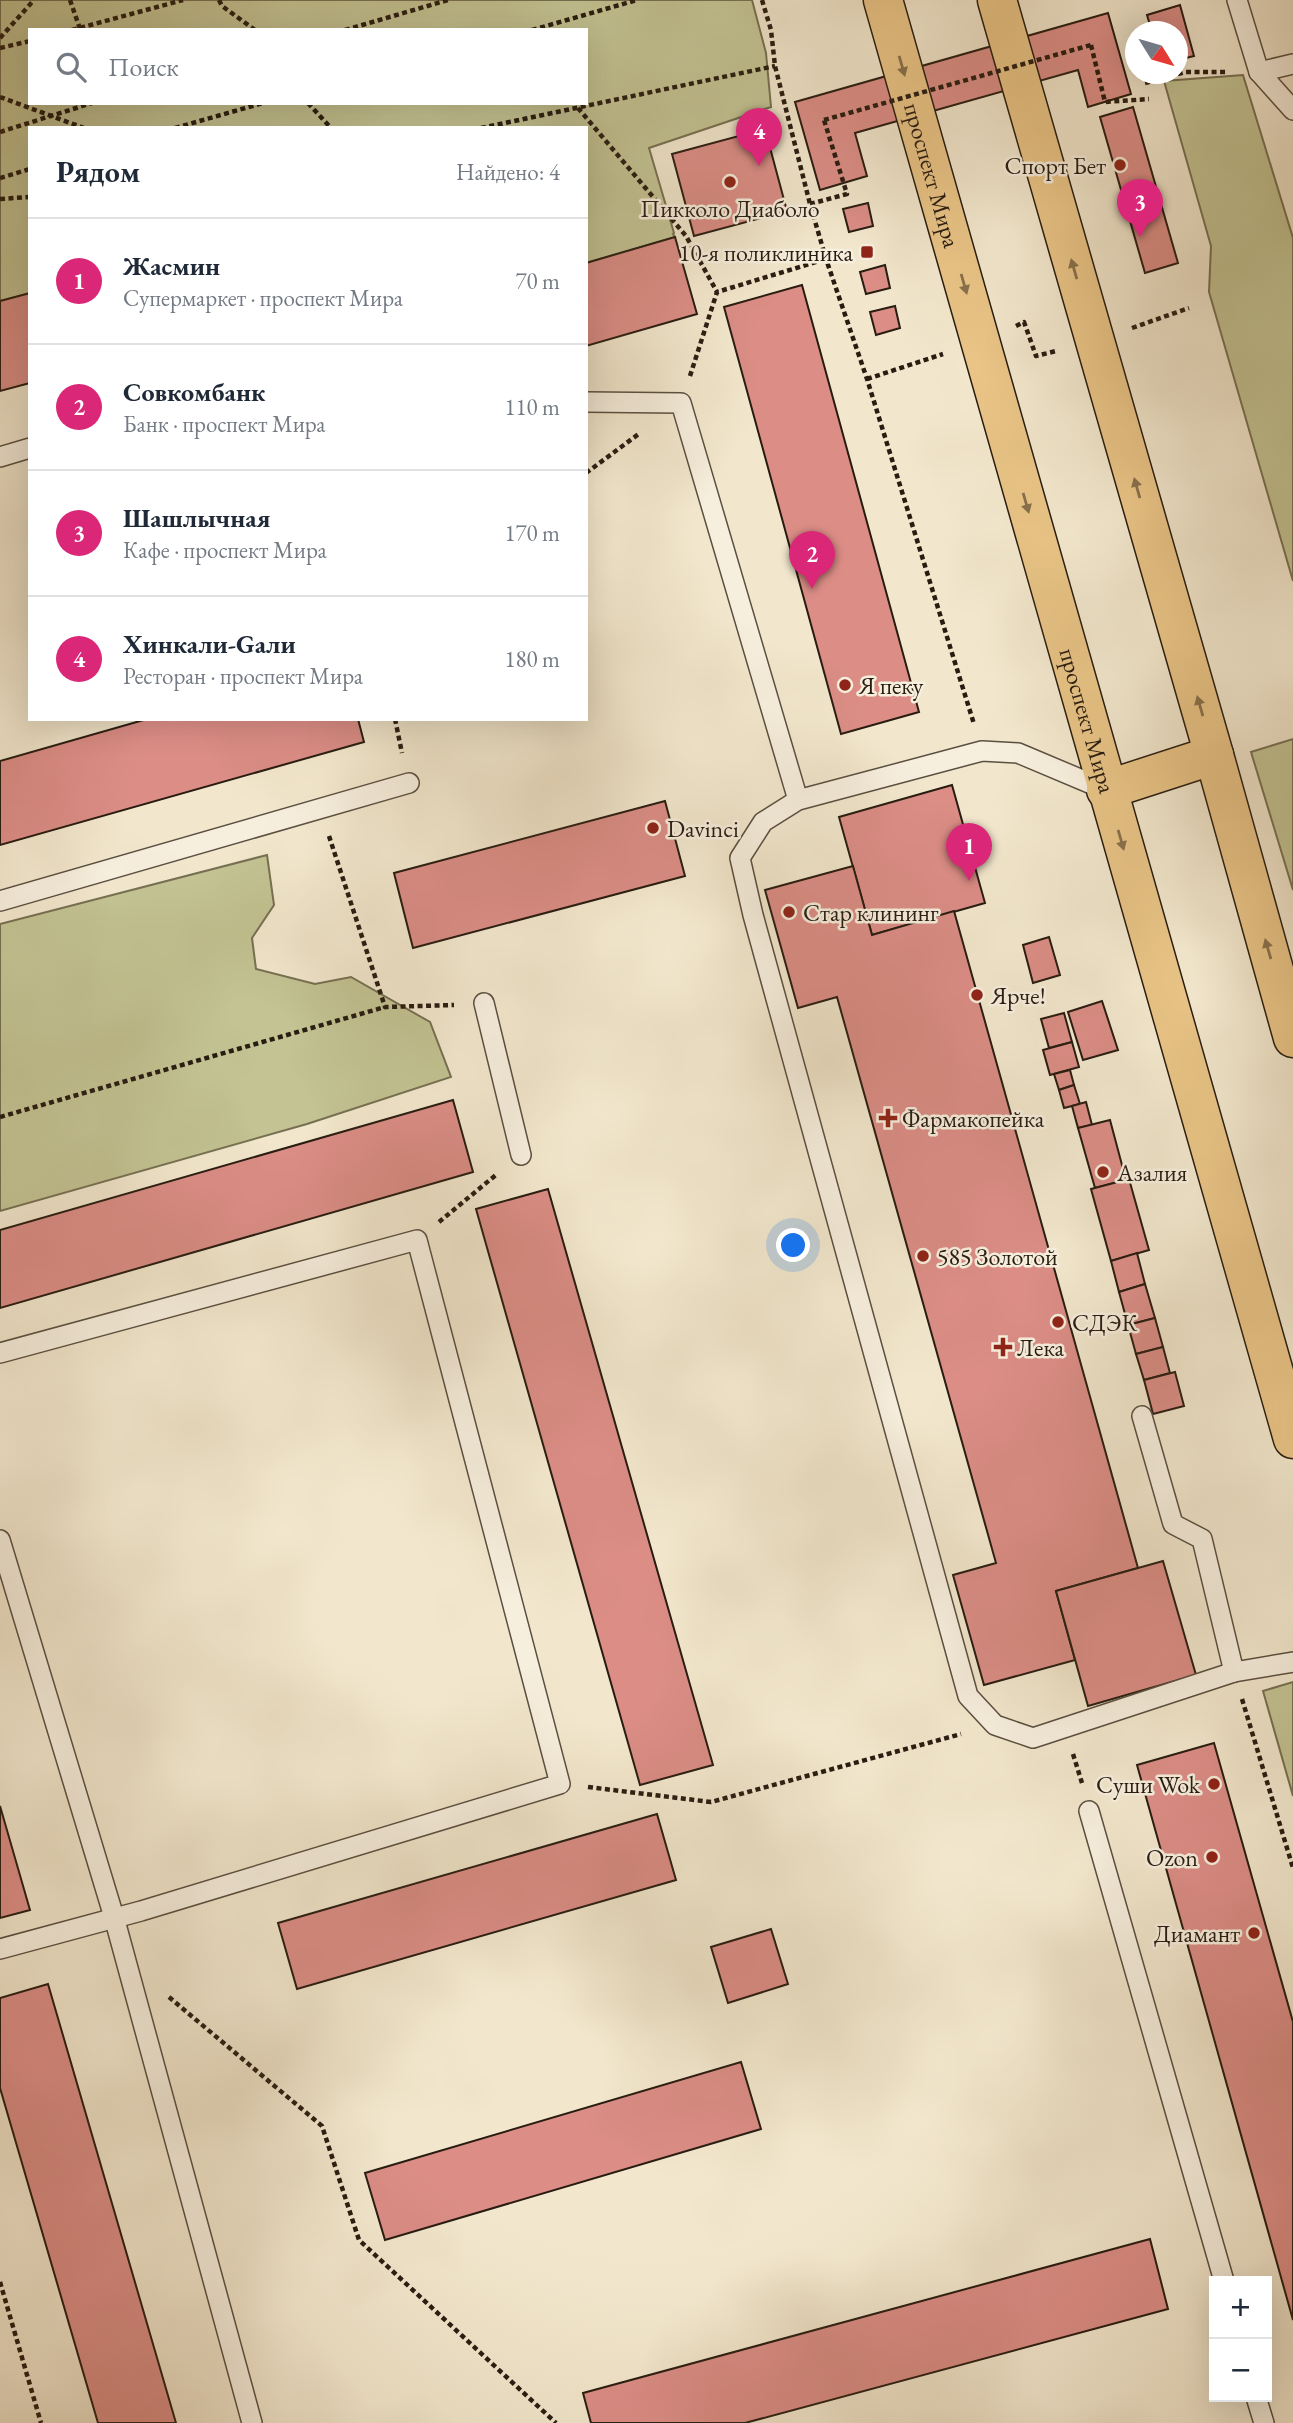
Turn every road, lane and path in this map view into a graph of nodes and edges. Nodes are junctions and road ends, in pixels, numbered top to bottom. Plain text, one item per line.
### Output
1 (34, 0) edge
2 (70, 0) edge
3 (163, 0) edge
4 (183, 0) edge
5 (219, 0) edge
6 (448, 0) edge
7 (637, 0) edge
8 (762, 0) edge
9 (883, 0) edge
10 (997, 0) edge
11 (1237, 0) edge
12 (172, 3) junction
13 (79, 28) edge
14 (83, 28) edge
15 (252, 28) edge
16 (352, 28) edge
17 (539, 28) edge
18 (0, 38) edge
19 (28, 41) edge
20 (0, 48) edge
21 (1293, 64) edge
22 (775, 66) junction
23 (1188, 72) edge
24 (1259, 72) junction
25 (0, 97) edge
26 (1150, 99) dead end
27 (85, 105) edge
28 (256, 105) edge
29 (310, 105) edge
30 (588, 105) edge
31 (588, 105) edge
32 (578, 107) junction
33 (1293, 110) edge
34 (52, 115) junction
35 (79, 126) edge
36 (182, 126) edge
37 (329, 126) edge
38 (490, 126) edge
39 (0, 132) edge
40 (28, 170) edge
41 (0, 178) edge
42 (28, 197) edge
43 (0, 199) edge
44 (810, 204) junction
45 (826, 259) junction
46 (717, 292) junction
47 (1189, 308) dead end
48 (1024, 322) dead end
49 (1131, 328) dead end
50 (1036, 356) dead end
51 (906, 366) dead end
52 (867, 379) junction
53 (588, 402) edge
54 (681, 403) junction
55 (28, 449) edge
56 (0, 457) edge
57 (588, 472) edge
58 (982, 751) junction
59 (1214, 755) junction
60 (409, 783) dead end
61 (1106, 790) junction
62 (798, 800) junction
63 (320, 808) junction
64 (0, 901) edge
65 (484, 1003) joint
66 (384, 1007) junction
67 (1293, 1038) edge
68 (0, 1117) edge
69 (521, 1155) joint
70 (417, 1240) junction
71 (0, 1353) edge
72 (1142, 1416) dead end
73 (1293, 1439) edge
74 (0, 1540) edge
75 (1293, 1662) edge
76 (1234, 1672) junction
77 (995, 1725) junction
78 (1065, 1727) junction
79 (560, 1784) junction
80 (1090, 1811) joint
81 (1293, 1868) edge
82 (114, 1917) junction
83 (0, 1949) edge
84 (161, 1990) dead end
85 (1223, 2276) edge
86 (0, 2282) edge
87 (1258, 2402) edge
88 (41, 2423) edge
89 (252, 2423) edge
90 (556, 2423) edge
91 (1264, 2423) edge

1 - 18 path
2 - 13 path
3 - 12 path
4 - 12 path
5 - 15 path
6 - 16 path
7 - 17 path
8 - 22 path
9 -> 61 main road, проспект Мира
59 -> 10 main road
11 - 24 lane
12 - 14 path
19 - 20 path
21 - 24 lane
22 - 30 path
22 - 44 path
23 - 24 path
24 - 33 lane
25 - 34 path
26 - 44 path, bridge
27 - 34 path
28 - 36 path
29 - 37 path
31 - 32 path
32 - 38 path
32 - 46 path
34 - 35 path
34 - 39 path
40 - 41 path
42 - 43 path
44 - 45 path
45 - 46 path
45 - 52 path
46 - 54 path
47 - 49 path
48 - 50 path
51 - 52 path
52 - 58 path
53 - 54 lane
54 - 57 path
54 - 62 lane
55 - 56 lane
58 - 61 lane
58 - 62 lane
59 - 61 main road
67 -> 59 main road
60 - 63 lane
61 -> 73 main road, проспект Мира
62 - 77 lane
63 - 64 lane
63 - 66 path
65 - 66 path
65 - 69 lane
66 - 68 path
69 - 70 path
70 - 71 lane
70 - 79 lane
72 - 76 lane
74 - 82 lane
75 - 76 lane
76 - 78 lane
76 - 81 path
77 - 78 lane
77 - 79 path
78 - 80 path
79 - 82 lane
80 - 85 lane
82 - 83 lane
82 - 89 lane
84 - 90 path
86 - 88 path
87 - 91 lane

